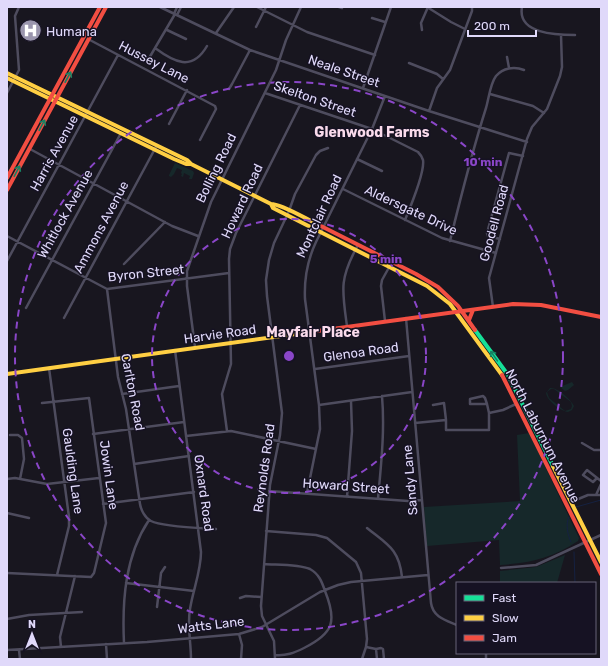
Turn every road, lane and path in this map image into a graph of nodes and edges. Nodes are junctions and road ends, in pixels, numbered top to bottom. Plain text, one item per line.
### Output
1 (19, 7) edge
2 (100, 7) edge
3 (106, 7) edge
4 (160, 7) edge
5 (177, 7) edge
6 (181, 7) edge
7 (234, 7) edge
8 (257, 7) edge
9 (266, 7) edge
10 (301, 7) edge
11 (391, 7) edge
12 (427, 7) edge
13 (472, 7) edge
14 (522, 7) edge
15 (264, 10) junction
16 (175, 14) junction
17 (372, 18) dead end
18 (386, 22) junction
19 (292, 26) junction
20 (256, 27) dead end
21 (465, 28) junction
22 (167, 30) junction
23 (422, 30) dead end
24 (216, 33) junction
25 (561, 35) junction
26 (575, 35) dead end
27 (84, 37) junction
28 (186, 39) dead end
29 (88, 40) junction
30 (207, 46) dead end
31 (155, 48) junction
32 (250, 50) junction
33 (118, 55) junction
34 (374, 55) junction
35 (507, 57) dead end
36 (148, 60) dead end
37 (279, 60) junction
38 (409, 63) dead end
39 (509, 68) junction
40 (524, 70) dead end
41 (7, 73) edge
42 (7, 78) edge
43 (15, 79) junction
44 (443, 80) junction
45 (364, 88) junction
46 (229, 89) dead end
47 (187, 90) junction
48 (7, 93) edge
49 (265, 93) junction
50 (490, 94) junction
51 (385, 96) junction
52 (51, 97) junction
53 (56, 99) junction
54 (300, 105) junction
55 (429, 111) junction
56 (544, 113) junction
57 (87, 114) junction
58 (169, 124) dead end
59 (480, 127) junction
60 (372, 129) junction
61 (122, 131) junction
62 (200, 140) dead end
63 (527, 142) junction
64 (24, 146) junction
65 (156, 147) junction
66 (29, 148) junction
67 (328, 148) dead end
68 (523, 156) junction
69 (357, 159) junction
70 (60, 164) junction
71 (382, 171) dead end
72 (7, 178) edge
73 (221, 180) junction
74 (9, 183) edge
75 (94, 183) junction
76 (343, 189) junction
77 (7, 190) edge
78 (254, 196) junction
79 (127, 201) junction
80 (288, 213) junction
81 (405, 220) junction
82 (165, 222) junction
83 (322, 230) junction
84 (7, 236) edge
85 (198, 236) junction
86 (500, 239) junction
87 (450, 240) junction
88 (18, 242) junction
89 (357, 247) junction
90 (496, 253) junction
91 (52, 260) junction
92 (7, 261) edge
93 (124, 264) dead end
94 (390, 264) junction
95 (229, 273) junction
96 (85, 278) junction
97 (186, 279) junction
98 (107, 289) junction
99 (493, 307) junction
100 (26, 308) dead end
101 (474, 310) junction
102 (462, 311) junction
103 (457, 312) junction
104 (601, 317) edge
105 (64, 318) dead end
106 (406, 318) junction
107 (469, 320) junction
108 (385, 321) junction
109 (347, 326) junction
110 (310, 332) junction
111 (272, 337) junction
112 (231, 343) junction
113 (195, 347) junction
114 (175, 350) junction
115 (409, 356) junction
116 (116, 358) junction
117 (49, 368) junction
118 (315, 369) junction
119 (7, 374) edge
120 (180, 386) junction
121 (412, 392) junction
122 (122, 394) junction
123 (382, 396) junction
124 (351, 401) junction
125 (53, 402) junction
126 (42, 404) dead end
127 (487, 404) junction
128 (516, 404) junction
129 (319, 405) junction
130 (433, 406) dead end
131 (489, 413) junction
132 (446, 420) junction
133 (184, 422) junction
134 (415, 423) junction
135 (130, 429) junction
136 (227, 430) junction
137 (94, 434) junction
138 (10, 435) dead end
139 (186, 436) junction
140 (279, 442) junction
141 (582, 443) dead end
142 (316, 449) junction
143 (601, 450) edge
144 (189, 456) junction
145 (134, 464) junction
146 (100, 478) junction
147 (597, 478) junction
148 (7, 479) edge
149 (20, 479) junction
150 (601, 481) edge
151 (64, 482) junction
152 (601, 484) edge
153 (270, 491) junction
154 (194, 492) junction
155 (307, 494) junction
156 (596, 495) junction
157 (601, 495) edge
158 (347, 496) junction
159 (139, 499) junction
160 (378, 499) junction
161 (421, 500) junction
162 (571, 502) junction
163 (103, 504) junction
164 (7, 513) edge
165 (29, 518) dead end
166 (149, 520) junction
167 (198, 528) junction
168 (367, 528) dead end
169 (216, 529) dead end
170 (266, 531) junction
171 (601, 534) edge
172 (590, 539) junction
173 (585, 542) junction
174 (601, 562) edge
175 (264, 564) junction
176 (165, 567) dead end
177 (501, 568) dead end
178 (7, 574) edge
179 (601, 574) edge
180 (57, 575) junction
181 (428, 575) junction
182 (75, 576) junction
183 (402, 577) junction
184 (362, 581) junction
185 (126, 583) junction
186 (160, 587) junction
187 (325, 590) junction
188 (194, 591) junction
189 (261, 597) junction
190 (240, 598) dead end
191 (158, 607) dead end
192 (66, 612) junction
193 (82, 612) dead end
194 (7, 620) edge
195 (266, 624) junction
196 (456, 625) edge
197 (240, 634) junction
198 (189, 639) junction
199 (124, 643) junction
200 (106, 644) junction
201 (60, 647) junction
202 (366, 648) junction
203 (19, 649) junction
204 (376, 649) junction
205 (7, 650) edge
206 (275, 657) edge
207 (20, 659) edge
208 (107, 659) edge
209 (191, 659) edge
210 (241, 659) edge
211 (362, 659) edge
212 (377, 659) edge
213 (384, 659) edge

1 - 43 street
2 - 27 main road
3 - 29 main road
4 - 16 street, Neale Street
5 - 16 street
6 - 16 street
7 - 24 street
8 - 15 street
9 - 15 street
10 - 19 street, Bolling Road
11 - 18 street
12 - 21 street
12 - 23 street
13 - 21 street
14 - 25 street
15 - 19 street
15 - 20 street
16 - 22 street
16 - 24 street, Neale Street
17 - 18 street
18 - 34 street
19 - 34 street
19 - 37 street, Bolling Road
21 - 44 street
22 - 28 street
22 - 31 street
24 - 32 street, Neale Street
25 - 26 street
25 - 56 street, Goodell Road
27 - 29 street, Hussey Lane
27 - 52 main road
29 - 33 street, Hussey Lane
53 -> 29 main road
30 - 31 street
31 - 36 street
32 - 37 street, Neale Street
32 - 46 street
33 - 47 street, Hussey Lane
33 - 57 street, Harris Avenue
34 - 45 street
35 - 39 street
37 - 45 street, Neale Street
37 - 49 street, Bolling Road
38 - 44 street
39 - 40 street
39 - 50 street
41 - 43 main road
42 - 43 main road
43 - 48 street
43 - 52 main road
44 - 55 street
45 - 51 street, Neale Street
47 - 58 street
47 - 62 street, Hussey Lane
49 - 54 street, Skelton Street
49 - 73 street, Bolling Road
50 - 56 street
50 - 59 street
51 - 55 street, Neale Street
51 - 60 street, Montclair Road
52 - 53 main road
52 - 64 main road
53 - 57 main road
53 - 57 main road
66 -> 53 main road
54 - 60 street, Skelton Street
54 - 78 street, Howard Road
55 - 59 street, Neale Street
56 - 63 street, Goodell Road
57 - 61 main road
57 - 70 street, Harris Avenue
59 - 63 street, Neale Street
59 - 87 street
60 - 69 street, Montclair Road
60 - 81 street, Skelton Street
61 - 65 main road
61 - 75 street, Whitlock Avenue
63 - 68 street, Goodell Road
64 - 66 street
64 - 72 main road
65 - 73 main road
65 - 79 street, Ammons Avenue
66 - 70 street
74 -> 66 main road
67 - 80 street, Reynolds Road
68 - 86 street, Goodell Road
68 - 86 street
69 - 71 street
69 - 76 street, Montclair Road
70 - 75 street
70 - 88 street, Harris Avenue
73 - 78 main road
73 - 85 street, Bolling Road
74 - 77 main road
75 - 79 street
75 - 91 street, Whitlock Avenue
76 - 81 street, Aldersgate Drive
76 - 83 street, Montclair Road
78 - 80 main road
78 - 95 street, Howard Road
79 - 82 street
79 - 96 street, Ammons Avenue
80 - 83 main road
80 - 111 street, Reynolds Road
81 - 87 street, Aldersgate Drive
82 - 85 street
82 - 93 street
83 - 89 main road
83 - 110 street, Montclair Road
84 - 88 street, Byron Street
85 - 97 street, Bolling Road
86 - 90 street, Goodell Road
87 - 90 street, Aldersgate Drive
88 - 91 street, Byron Street
88 - 92 street, Harris Avenue
89 - 94 main road
89 - 109 street
90 - 99 street, Goodell Road
91 - 96 street, Byron Street
91 - 100 street, Whitlock Avenue
94 - 102 main road, North Laburnum Avenue
94 - 103 main road, North Laburnum Avenue
94 - 108 street
95 - 97 street, Byron Street
95 - 112 street, Howard Road
96 - 98 street, Byron Street
96 - 105 street, Ammons Avenue
97 - 98 street, Byron Street
97 - 113 street, Bolling Road
98 - 116 street, Carlton Road
99 - 101 main road, Harvie Road
99 - 104 main road, Harvie Road
101 - 102 main road, Harvie Road
101 - 107 main road
102 - 103 main road, Harvie Road
102 - 107 main road, North Laburnum Avenue
103 - 106 main road, Harvie Road
103 - 128 main road, North Laburnum Avenue
106 - 108 main road, Harvie Road
106 - 115 street, Sandy Lane
162 -> 107 main road, North Laburnum Avenue
108 - 109 main road, Harvie Road
109 - 110 main road, Harvie Road
110 - 111 main road, Harvie Road
110 - 118 street, Montclair Road
111 - 112 main road, Harvie Road
111 - 140 street, Reynolds Road
112 - 113 main road, Harvie Road
112 - 136 street, Howard Road
113 - 114 main road, Harvie Road
114 - 116 main road, Harvie Road
114 - 120 street, Oxnard Road
115 - 118 street, Glenoa Road
115 - 121 street, Sandy Lane
116 - 117 main road, Harvie Road
116 - 122 street, Carlton Road
117 - 119 main road, Harvie Road
117 - 125 street, Gaulding Lane
118 - 129 street, Montclair Road
120 - 122 street
120 - 133 street, Oxnard Road
121 - 123 street
121 - 134 street, Sandy Lane
122 - 135 street, Carlton Road
123 - 124 street
123 - 160 street
124 - 129 street
124 - 158 street
125 - 126 street
125 - 137 street, Jowin Lane
125 - 151 street, Gaulding Lane
127 - 127 street
127 - 131 street
128 - 131 street
128 - 173 main road, North Laburnum Avenue
129 - 142 street, Montclair Road
130 - 132 street
131 - 132 street
132 - 134 street
133 - 135 street
133 - 139 street, Oxnard Road
134 - 161 street, Sandy Lane
135 - 137 street
135 - 145 street, Carlton Road
136 - 139 street
136 - 140 street
137 - 146 street, Jowin Lane
138 - 149 street
139 - 144 street, Oxnard Road
140 - 142 street
140 - 153 street, Reynolds Road
141 - 143 street
142 - 155 street, Montclair Road
144 - 145 street
144 - 154 street, Oxnard Road
145 - 159 street, Carlton Road
146 - 151 street
146 - 163 street, Jowin Lane
147 - 147 street
147 - 150 street
148 - 149 street
149 - 151 street
151 - 180 street, Gaulding Lane
152 - 156 street
153 - 155 street, Howard Street
153 - 170 street, Reynolds Road
154 - 159 street
154 - 167 street, Oxnard Road
155 - 158 street, Howard Street
156 - 157 street
156 - 162 street
158 - 160 street, Howard Street
159 - 163 street
159 - 166 street, Carlton Road
160 - 161 street, Howard Street
161 - 181 street, Sandy Lane
162 - 172 main road, North Laburnum Avenue
163 - 182 street, Jowin Lane
164 - 165 street
166 - 167 street
166 - 185 street
167 - 169 street
167 - 188 street, Oxnard Road
168 - 183 street
170 - 175 street, Reynolds Road
170 - 184 street
171 - 172 street
172 - 173 street
172 - 174 main road, North Laburnum Avenue
173 - 177 street
173 - 179 main road, North Laburnum Avenue
175 - 187 street
175 - 189 street, Reynolds Road
176 - 186 street
178 - 180 street
180 - 182 street
181 - 183 street, Watts Lane
181 - 196 street, Sandy Lane
182 - 192 street
183 - 184 street, Watts Lane
184 - 187 street, Watts Lane
184 - 202 street
185 - 186 street
185 - 199 street
186 - 188 street
186 - 191 street
187 - 195 street, Watts Lane
187 - 206 street
188 - 198 street, Oxnard Road
189 - 190 street
189 - 195 street, Reynolds Road
192 - 193 street
192 - 194 street
192 - 201 street
195 - 197 street, Watts Lane
195 - 206 street, Reynolds Road
197 - 198 street, Watts Lane
197 - 210 street
198 - 199 street, Watts Lane
198 - 209 street, Oxnard Road
199 - 200 street, Watts Lane
200 - 201 street, Watts Lane
200 - 208 street
201 - 203 street, Watts Lane
202 - 204 street
202 - 211 street
203 - 205 street, Watts Lane
203 - 207 street
204 - 212 street
204 - 213 street

